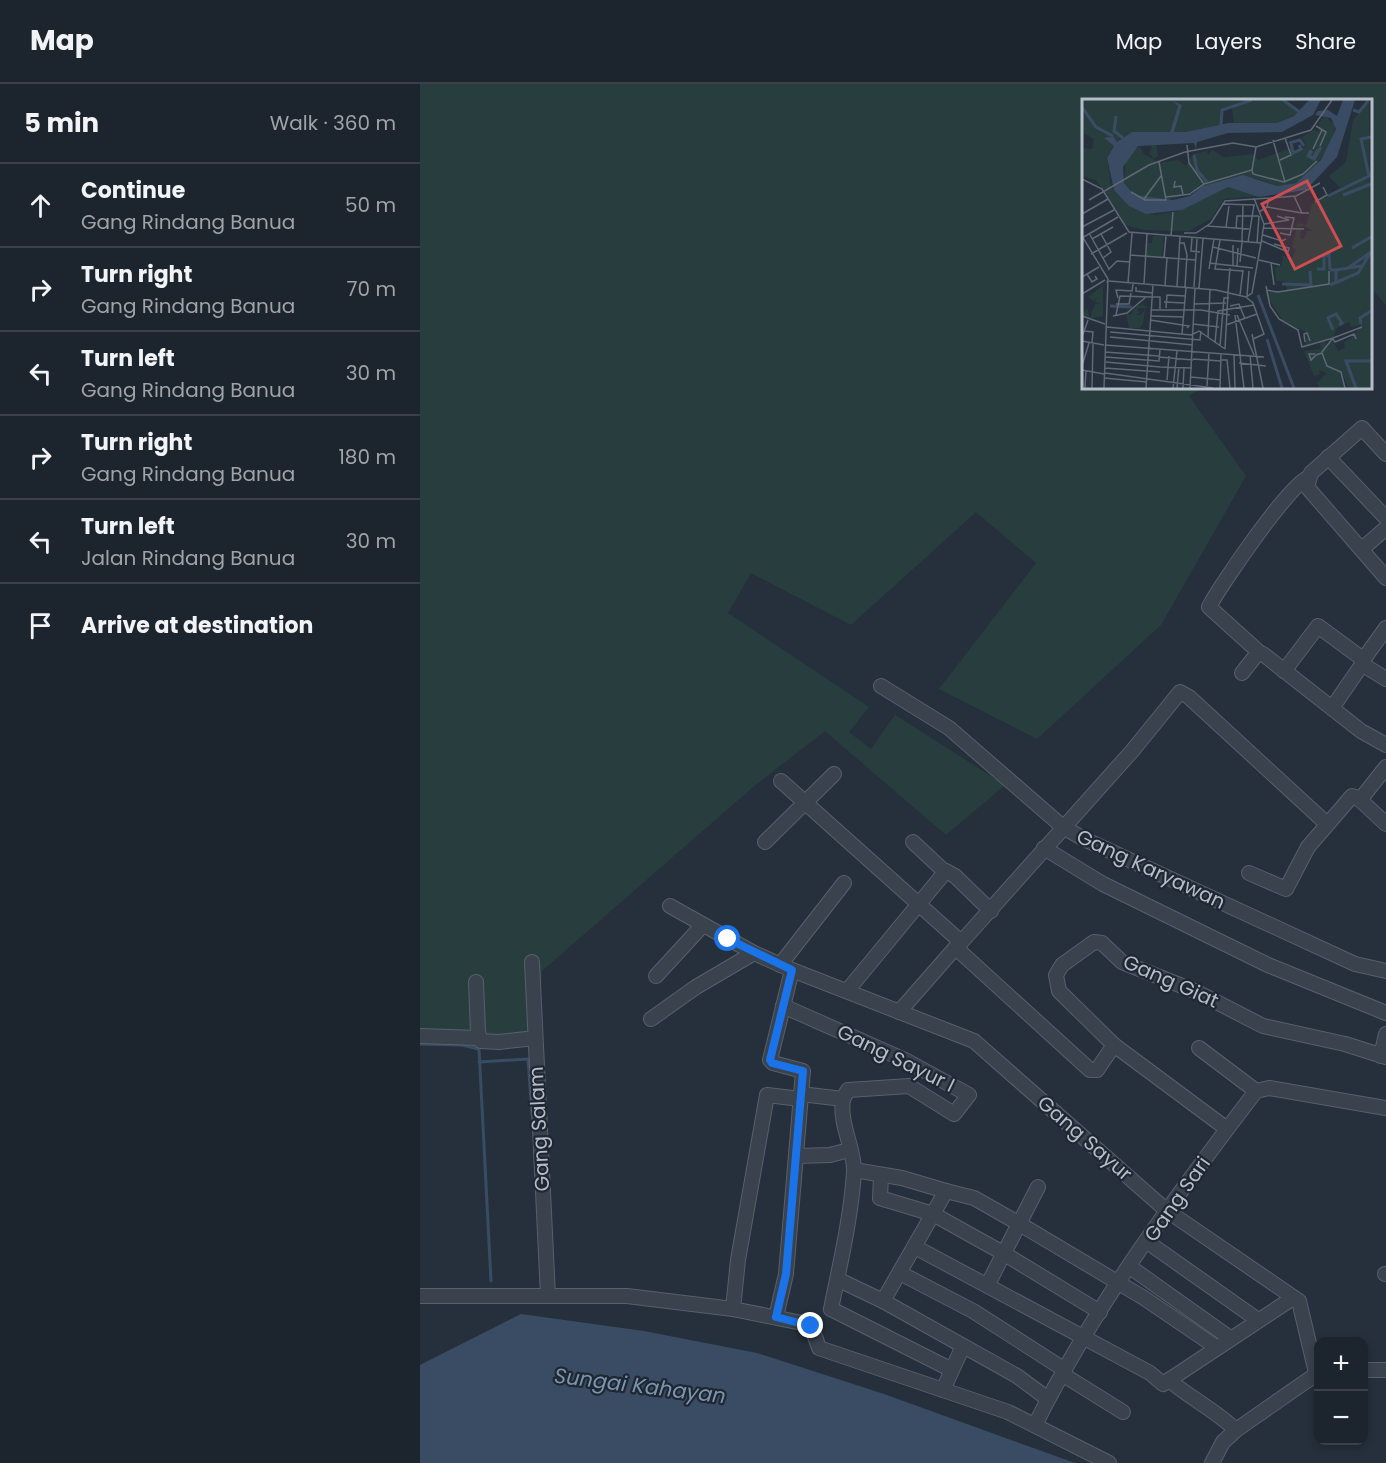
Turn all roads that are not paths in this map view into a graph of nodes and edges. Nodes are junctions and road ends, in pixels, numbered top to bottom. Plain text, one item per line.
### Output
1 (1386, 454) edge
2 (1328, 457) junction
3 (1308, 478) junction
4 (1386, 518) edge
5 (1386, 528) edge
6 (1362, 549) junction
7 (1386, 578) edge
8 (1386, 628) edge
9 (1260, 653) junction
10 (1363, 661) junction
11 (1284, 671) junction
12 (1242, 673) dead end
13 (1386, 679) edge
14 (881, 686) dead end
15 (1332, 708) junction
16 (1386, 745) edge
17 (1386, 767) edge
18 (834, 774) dead end
19 (781, 781) dead end
20 (1381, 784) edge
21 (1360, 800) junction
22 (805, 802) junction
23 (1327, 824) junction
24 (1386, 825) edge
25 (1063, 827) junction
26 (765, 842) dead end
27 (913, 842) dead end
28 (1044, 848) junction
29 (945, 872) junction
30 (1249, 873) dead end
31 (844, 883) dead end
32 (918, 903) junction
33 (670, 906) dead end
34 (991, 911) junction
35 (702, 926) junction
36 (959, 945) junction
37 (754, 953) junction
38 (532, 962) dead end
39 (786, 967) junction
40 (1386, 971) edge
41 (656, 976) dead end
42 (476, 982) dead end
43 (847, 991) junction
44 (783, 1006) junction
45 (898, 1012) junction
46 (1386, 1013) edge
47 (651, 1019) dead end
48 (1386, 1034) edge
49 (420, 1036) edge
50 (478, 1038) junction
51 (535, 1038) junction
52 (1114, 1045) junction
53 (1199, 1048) dead end
54 (1384, 1056) edge
55 (1256, 1091) junction
56 (801, 1096) junction
57 (843, 1099) junction
58 (1386, 1108) edge
59 (1227, 1129) junction
60 (849, 1150) junction
61 (797, 1156) junction
62 (854, 1170) junction
63 (881, 1175) junction
64 (1038, 1187) dead end
65 (946, 1191) junction
66 (1167, 1210) junction
67 (933, 1215) junction
68 (1018, 1222) junction
69 (1146, 1240) junction
70 (915, 1247) junction
71 (1003, 1253) junction
72 (1130, 1267) junction
73 (900, 1273) junction
74 (839, 1280) junction
75 (988, 1284) junction
76 (1118, 1284) junction
77 (420, 1296) edge
78 (548, 1296) junction
79 (1293, 1298) junction
80 (884, 1301) junction
81 (733, 1309) junction
82 (1100, 1312) junction
83 (776, 1317) junction
84 (1258, 1320) junction
85 (1083, 1338) junction
86 (1230, 1338) junction
87 (963, 1346) junction
88 (1216, 1347) junction
89 (1314, 1360) edge
90 (952, 1370) junction
91 (1368, 1370) edge
92 (1386, 1370) edge
93 (1063, 1372) junction
94 (1314, 1375) edge
95 (1168, 1380) junction
96 (942, 1390) junction
97 (1048, 1399) junction
98 (1123, 1412) dead end
99 (1035, 1425) junction
100 (1236, 1430) junction
101 (1109, 1463) edge
102 (1212, 1463) edge

1 - 2 street
2 - 3 street
2 - 4 street
3 - 6 street
3 - 9 street
5 - 6 street
6 - 7 street
8 - 10 street
9 - 11 street
9 - 12 street
10 - 11 street
10 - 13 street
10 - 15 street
11 - 15 street
14 - 25 street, Gang Karyawan
15 - 16 street
17 - 20 street
18 - 22 street
19 - 22 street
20 - 21 street
21 - 23 street
21 - 24 street
22 - 26 street
22 - 32 street
23 - 25 street
23 - 30 street
25 - 28 street
25 - 40 street, Gang Karyawan
27 - 29 street
28 - 34 street
28 - 46 street
29 - 32 street
29 - 34 street
31 - 39 street
32 - 36 street
32 - 43 street
33 - 35 street, Gang Sayur
34 - 36 street
35 - 37 street, Gang Sayur
35 - 41 street
36 - 45 street
36 - 52 street
37 - 39 street, Gang Sayur
37 - 47 street
38 - 51 street, Gang Salam
39 - 43 street, Gang Sayur
39 - 44 street
42 - 50 street
43 - 45 street, Gang Sayur
44 - 56 street
44 - 57 street, Gang Sayur I
45 - 66 street, Gang Sayur
48 - 54 street
49 - 50 street
50 - 51 street
51 - 78 street, Gang Salam
52 - 54 street, Gang Giat
52 - 59 street, Gang Giat
53 - 55 street
55 - 58 street
55 - 59 street, Gang Sari
56 - 57 street
56 - 61 street
56 - 81 street
57 - 60 street
59 - 66 street, Gang Sari
60 - 61 street
60 - 62 street
61 - 83 street
62 - 63 street
62 - 74 street
63 - 65 street
63 - 67 street
64 - 68 street
65 - 67 street
65 - 68 street
66 - 69 street, Gang Sari
66 - 79 street, Gang Sayur
67 - 70 street
67 - 71 street
68 - 71 street
68 - 76 street
69 - 72 street, Gang Sari
69 - 84 street
70 - 73 street
70 - 75 street
71 - 75 street
71 - 82 street
72 - 76 street, Gang Sari
72 - 86 street
73 - 80 street
73 - 93 street
74 - 80 street
74 - 90 street
75 - 85 street
76 - 82 street, Gang Sari
76 - 88 street
77 - 78 street
78 - 81 street
79 - 84 street
79 - 89 street
80 - 87 street
81 - 83 street
82 - 85 street, Gang Sari
83 - 96 street
84 - 86 street
85 - 93 street, Gang Sari
85 - 95 street
86 - 88 street
87 - 90 street
87 - 97 street
88 - 95 street
90 - 96 street
91 - 92 street
93 - 97 street, Gang Sari
93 - 98 street
94 - 100 street
95 - 100 street
96 - 99 street
97 - 99 street, Gang Sari
99 - 101 street
100 - 102 street

